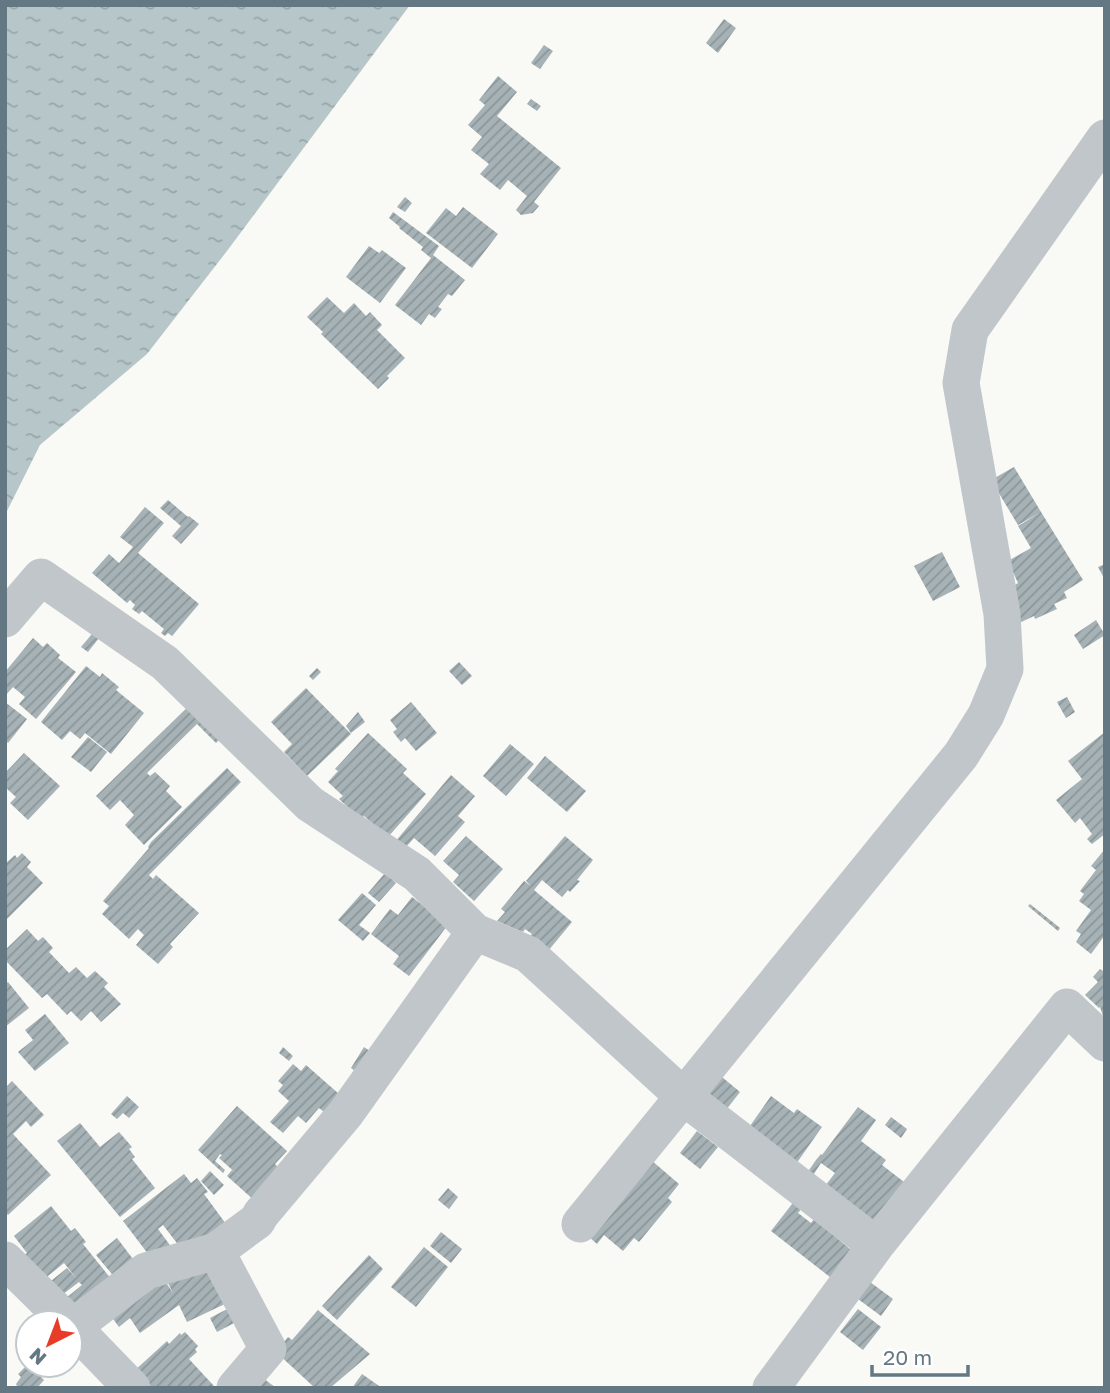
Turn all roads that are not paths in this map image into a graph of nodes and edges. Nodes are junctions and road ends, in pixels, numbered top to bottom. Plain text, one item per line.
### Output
1 (1105, 138) edge
2 (5, 619) edge
3 (475, 932) junction
4 (1105, 1043) edge
5 (684, 1097) junction
6 (580, 1224) dead end
7 (876, 1245) junction
8 (216, 1251) junction
9 (5, 1259) edge
10 (55, 1309) edge
11 (84, 1316) edge
12 (84, 1338) edge
13 (132, 1388) edge
14 (235, 1388) edge
15 (771, 1388) edge

1 - 5 street
2 - 3 street
3 - 5 street
3 - 8 street
4 - 7 street
5 - 6 street
5 - 7 street
7 - 15 street
8 - 11 street
8 - 14 street
9 - 10 street
12 - 13 street

